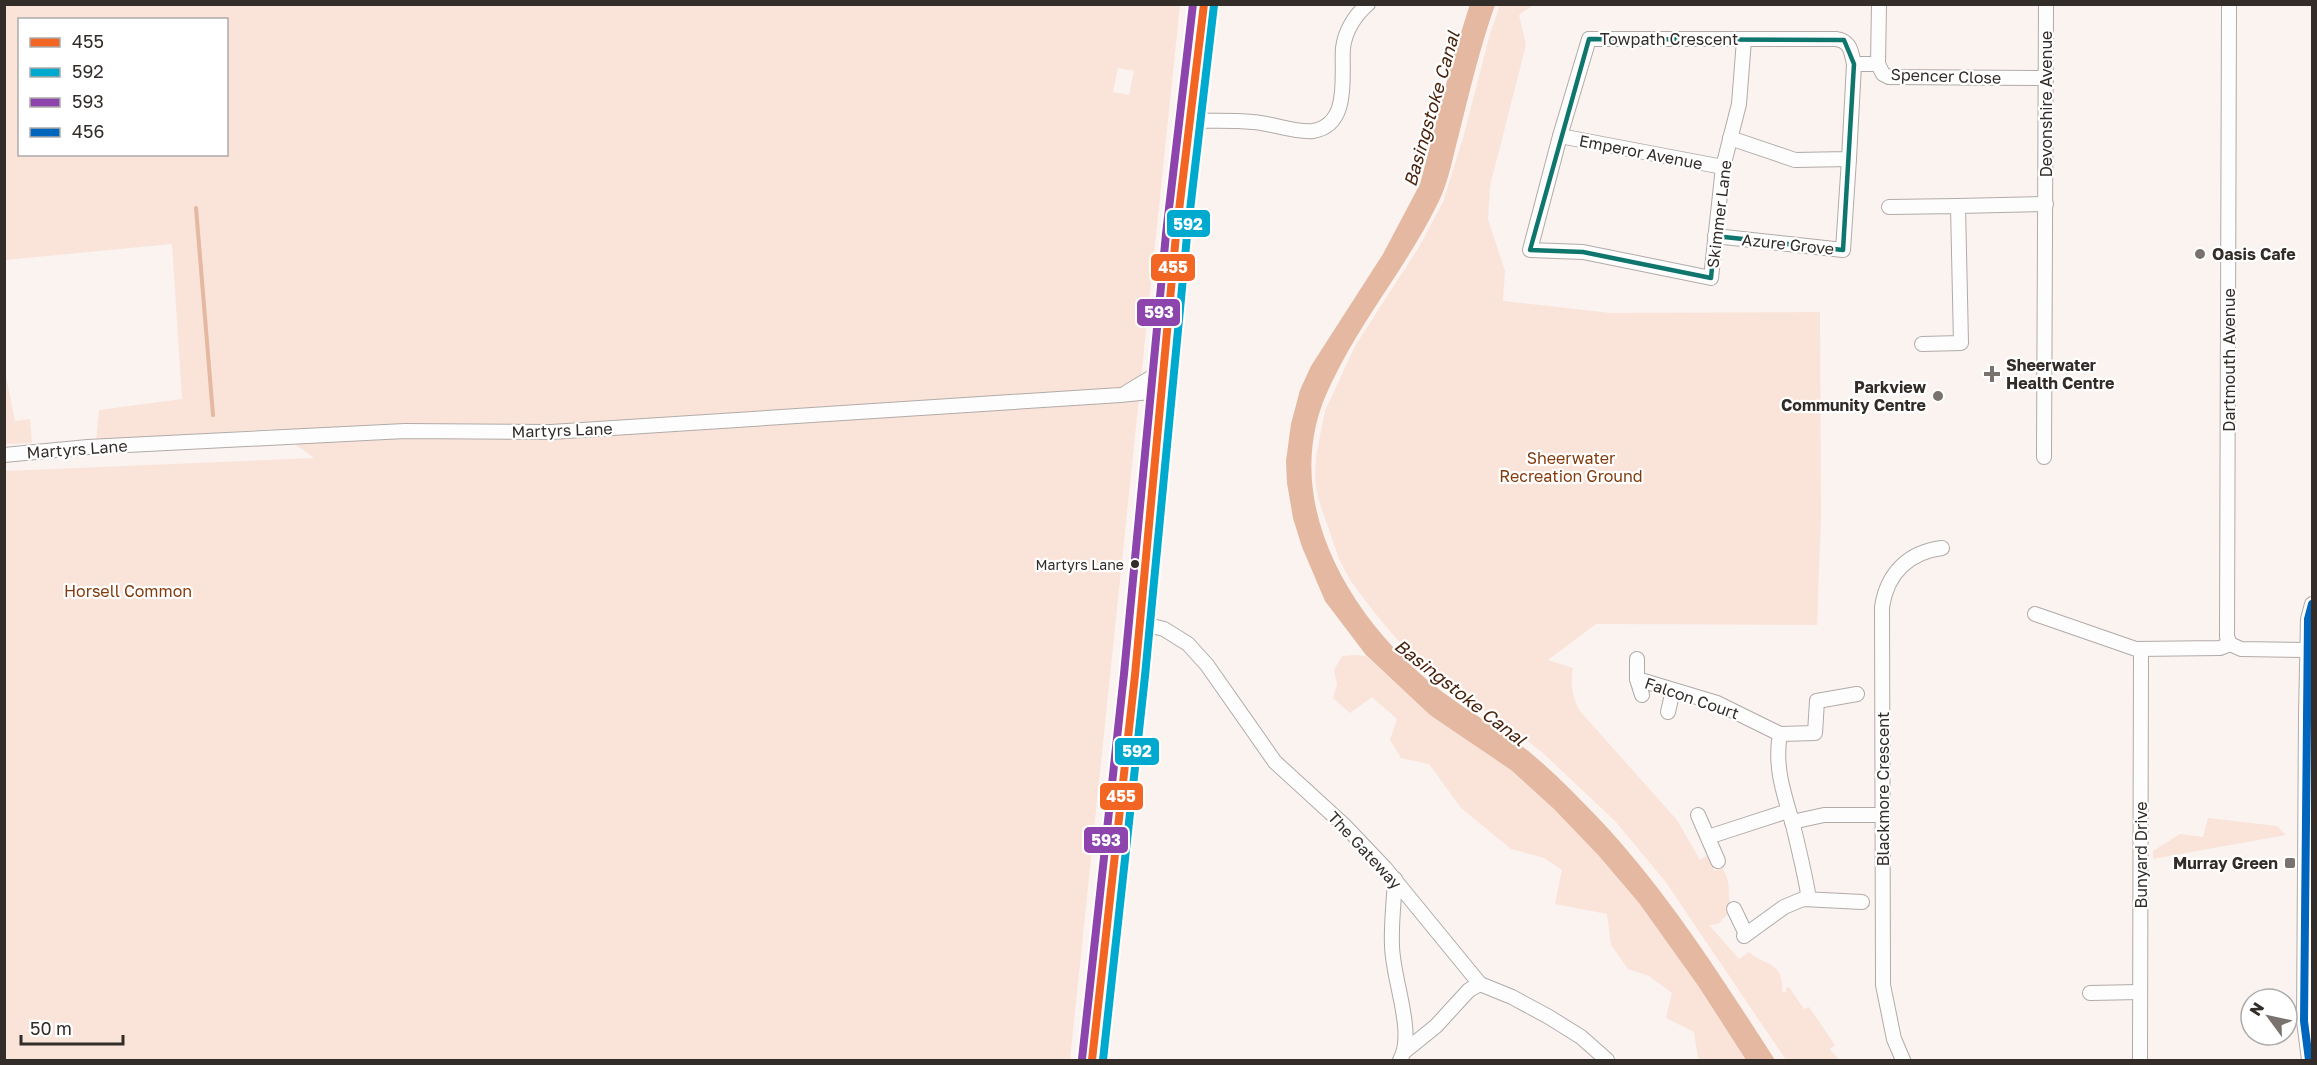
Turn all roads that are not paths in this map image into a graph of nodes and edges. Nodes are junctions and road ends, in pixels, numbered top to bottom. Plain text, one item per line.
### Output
1 (1204, 4) edge
2 (1368, 4) edge
3 (1879, 4) edge
4 (2046, 4) edge
5 (2229, 4) edge
6 (1744, 40) junction
7 (1854, 64) junction
8 (1878, 64) junction
9 (2044, 78) junction
10 (1188, 121) junction
11 (1560, 136) junction
12 (1730, 138) junction
13 (1849, 159) junction
14 (1723, 167) junction
15 (2046, 204) junction
16 (1958, 206) junction
17 (1889, 207) dead end
18 (1715, 236) junction
19 (1530, 250) joint
20 (1922, 344) dead end
21 (1162, 371) junction
22 (1160, 391) junction
23 (1120, 395) junction
24 (4, 455) edge
25 (2044, 458) dead end
26 (1942, 548) dead end
27 (2313, 604) edge
28 (2035, 614) dead end
29 (1140, 623) junction
30 (2230, 644) junction
31 (2138, 649) junction
32 (2307, 650) junction
33 (1637, 658) dead end
34 (1637, 679) junction
35 (1673, 690) junction
36 (1857, 694) dead end
37 (1642, 695) dead end
38 (1668, 712) dead end
39 (2309, 730) edge
40 (1780, 734) junction
41 (2309, 749) edge
42 (1698, 815) dead end
43 (1883, 815) junction
44 (1790, 817) junction
45 (1708, 837) junction
46 (1718, 861) dead end
47 (1395, 879) junction
48 (1809, 899) junction
49 (1862, 902) dead end
50 (1734, 909) dead end
51 (1480, 984) junction
52 (2139, 992) junction
53 (2090, 993) dead end
54 (1403, 1056) edge
55 (1092, 1060) edge
56 (1607, 1060) edge
57 (1903, 1060) edge
58 (2140, 1060) edge
59 (2309, 1060) edge

1 - 10 main road
2 - 10 street
3 - 8 street, Spencer Close
4 - 9 street, Devonshire Avenue
5 - 30 street, Dartmouth Avenue
6 - 7 street, Towpath Crescent
6 - 11 street, Towpath Crescent
6 - 12 street, Skimmer Lane
7 - 8 street
7 - 13 street
8 - 9 street, Spencer Close
9 - 15 street, Devonshire Avenue
10 - 21 main road
11 - 14 street, Emperor Avenue
11 - 19 street, Towpath Crescent
12 - 13 street
12 - 14 street, Skimmer Lane
13 - 18 street, Azure Grove
14 - 18 street, Skimmer Lane
15 - 16 street
15 - 25 street, Devonshire Avenue
16 - 17 street
16 - 20 street
18 - 19 street, Skimmer Lane
21 - 22 main road
21 - 23 street, Martyrs Lane
22 - 23 street, Martyrs Lane
22 - 29 main road
23 - 24 street, Martyrs Lane
26 - 43 street, Blackmore Crescent
27 - 32 street
28 - 31 street
29 - 47 street, The Gateway
29 - 55 main road
30 - 31 street
30 - 32 street
31 - 52 street, Bunyard Drive
32 - 39 street
33 - 34 street, Falcon Court
34 - 35 street, Falcon Court
34 - 37 street, Falcon Court
35 - 38 street
35 - 40 street, Falcon Court
36 - 40 street
39 - 41 street
40 - 44 street
41 - 59 street
42 - 45 street
43 - 44 street
43 - 57 street, Blackmore Crescent
44 - 45 street
44 - 48 street
45 - 46 street
47 - 51 street, The Gateway
47 - 54 street
48 - 49 street
48 - 50 street
51 - 54 street
51 - 56 street, The Gateway
52 - 53 street
52 - 58 street, Bunyard Drive

